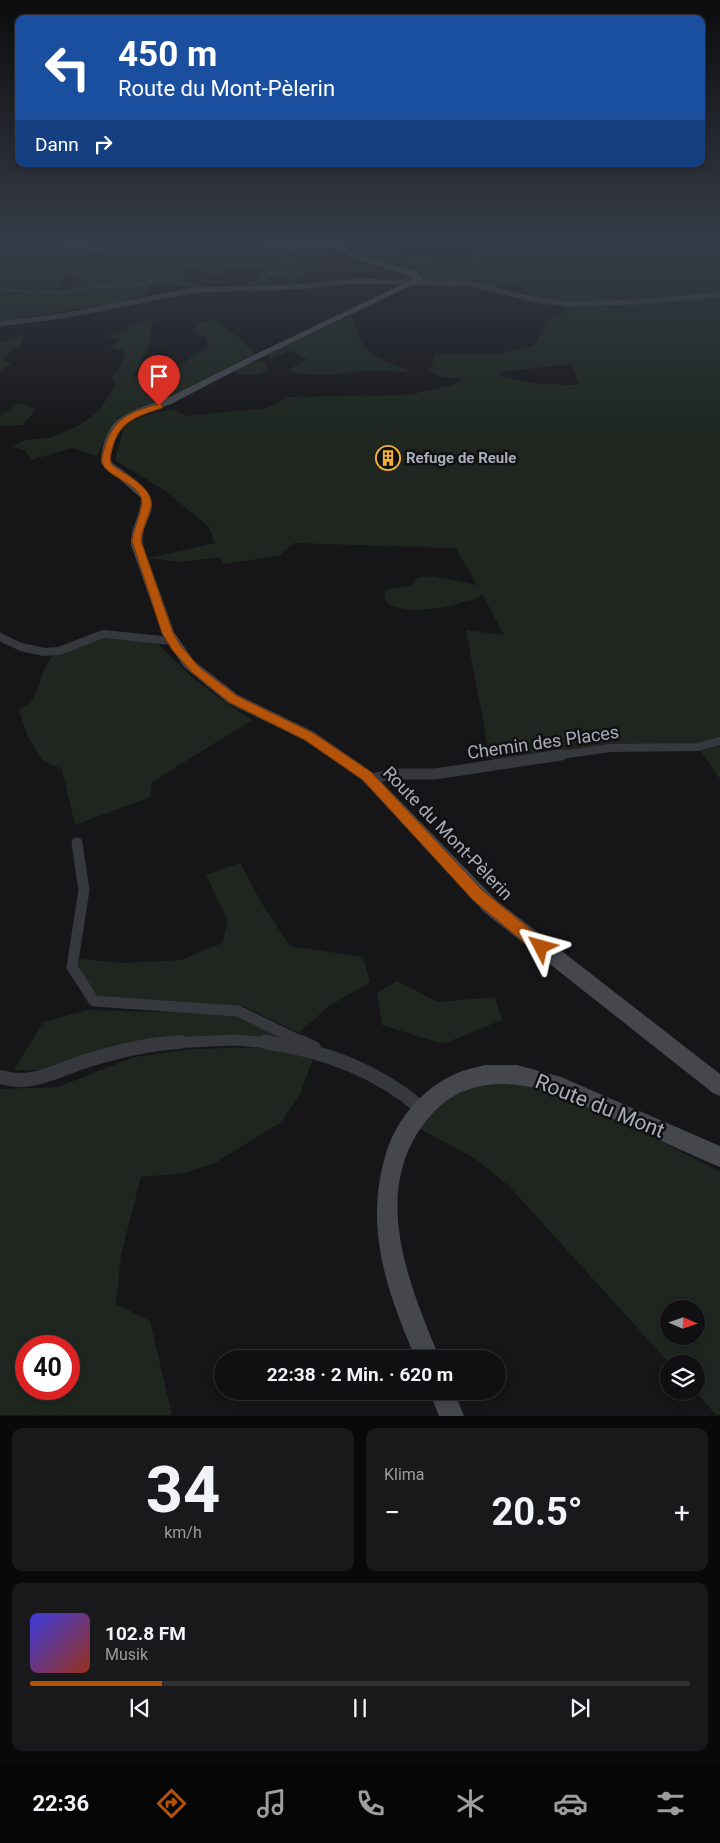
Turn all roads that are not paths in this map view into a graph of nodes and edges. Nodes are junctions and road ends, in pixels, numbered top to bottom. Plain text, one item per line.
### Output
1 (123, 304) edge
2 (369, 304) edge
3 (0, 324) edge
4 (0, 637) edge
5 (172, 641) junction
6 (720, 741) edge
7 (371, 780) junction
8 (77, 844) dead end
9 (323, 1053) junction
10 (0, 1077) edge
11 (720, 1086) edge
12 (421, 1108) junction
13 (720, 1157) edge
14 (424, 1350) edge
15 (446, 1400) edge
16 (452, 1416) edge

1 - 3 street
2 - 5 street, Route du Mont-Pèlerin
4 - 5 street
5 - 7 street, Route du Mont-Pèlerin
6 - 7 street, Chemin des Places
7 - 11 street, Route du Mont-Pèlerin
8 - 9 street
9 - 10 street
9 - 12 street
12 - 13 main road, Route du Mont
12 - 14 main road, Route du Mont
15 - 16 street

